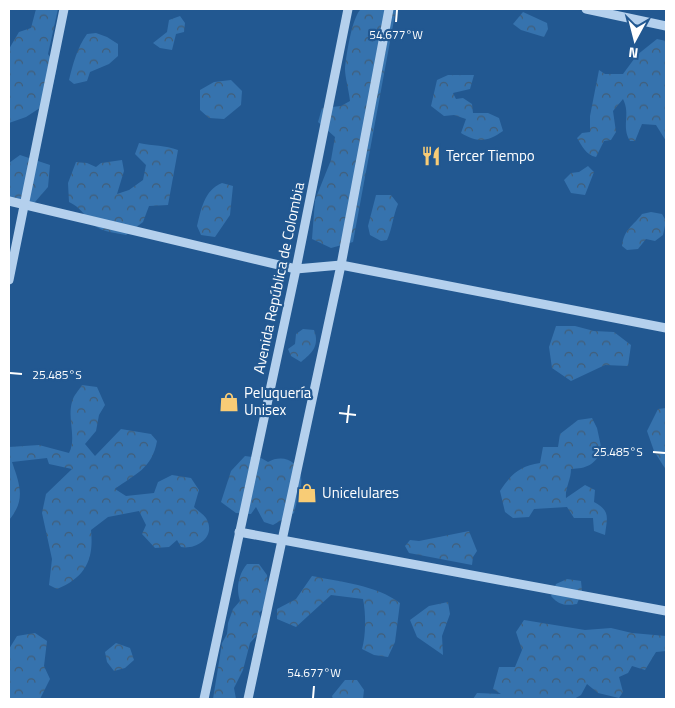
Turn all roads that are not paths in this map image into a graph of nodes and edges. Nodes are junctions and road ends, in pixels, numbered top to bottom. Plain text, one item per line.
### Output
1 (64, 9) edge
2 (348, 9) edge
3 (389, 9) edge
4 (586, 9) edge
5 (666, 26) edge
6 (9, 200) edge
7 (24, 204) junction
8 (341, 265) junction
9 (296, 269) junction
10 (9, 280) edge
11 (666, 328) edge
12 (239, 532) junction
13 (282, 539) junction
14 (666, 611) edge
15 (204, 699) edge
16 (248, 699) edge

1 - 7 street
2 - 9 street, Avenida República de Colombia
3 - 8 street
4 - 5 street
6 - 7 street
7 - 9 street
7 - 10 street
8 - 9 street
8 - 11 street
8 - 13 street
9 - 12 street, Avenida República de Colombia
12 - 13 street
12 - 15 street, Avenida República de Colombia
13 - 14 street
13 - 16 street

